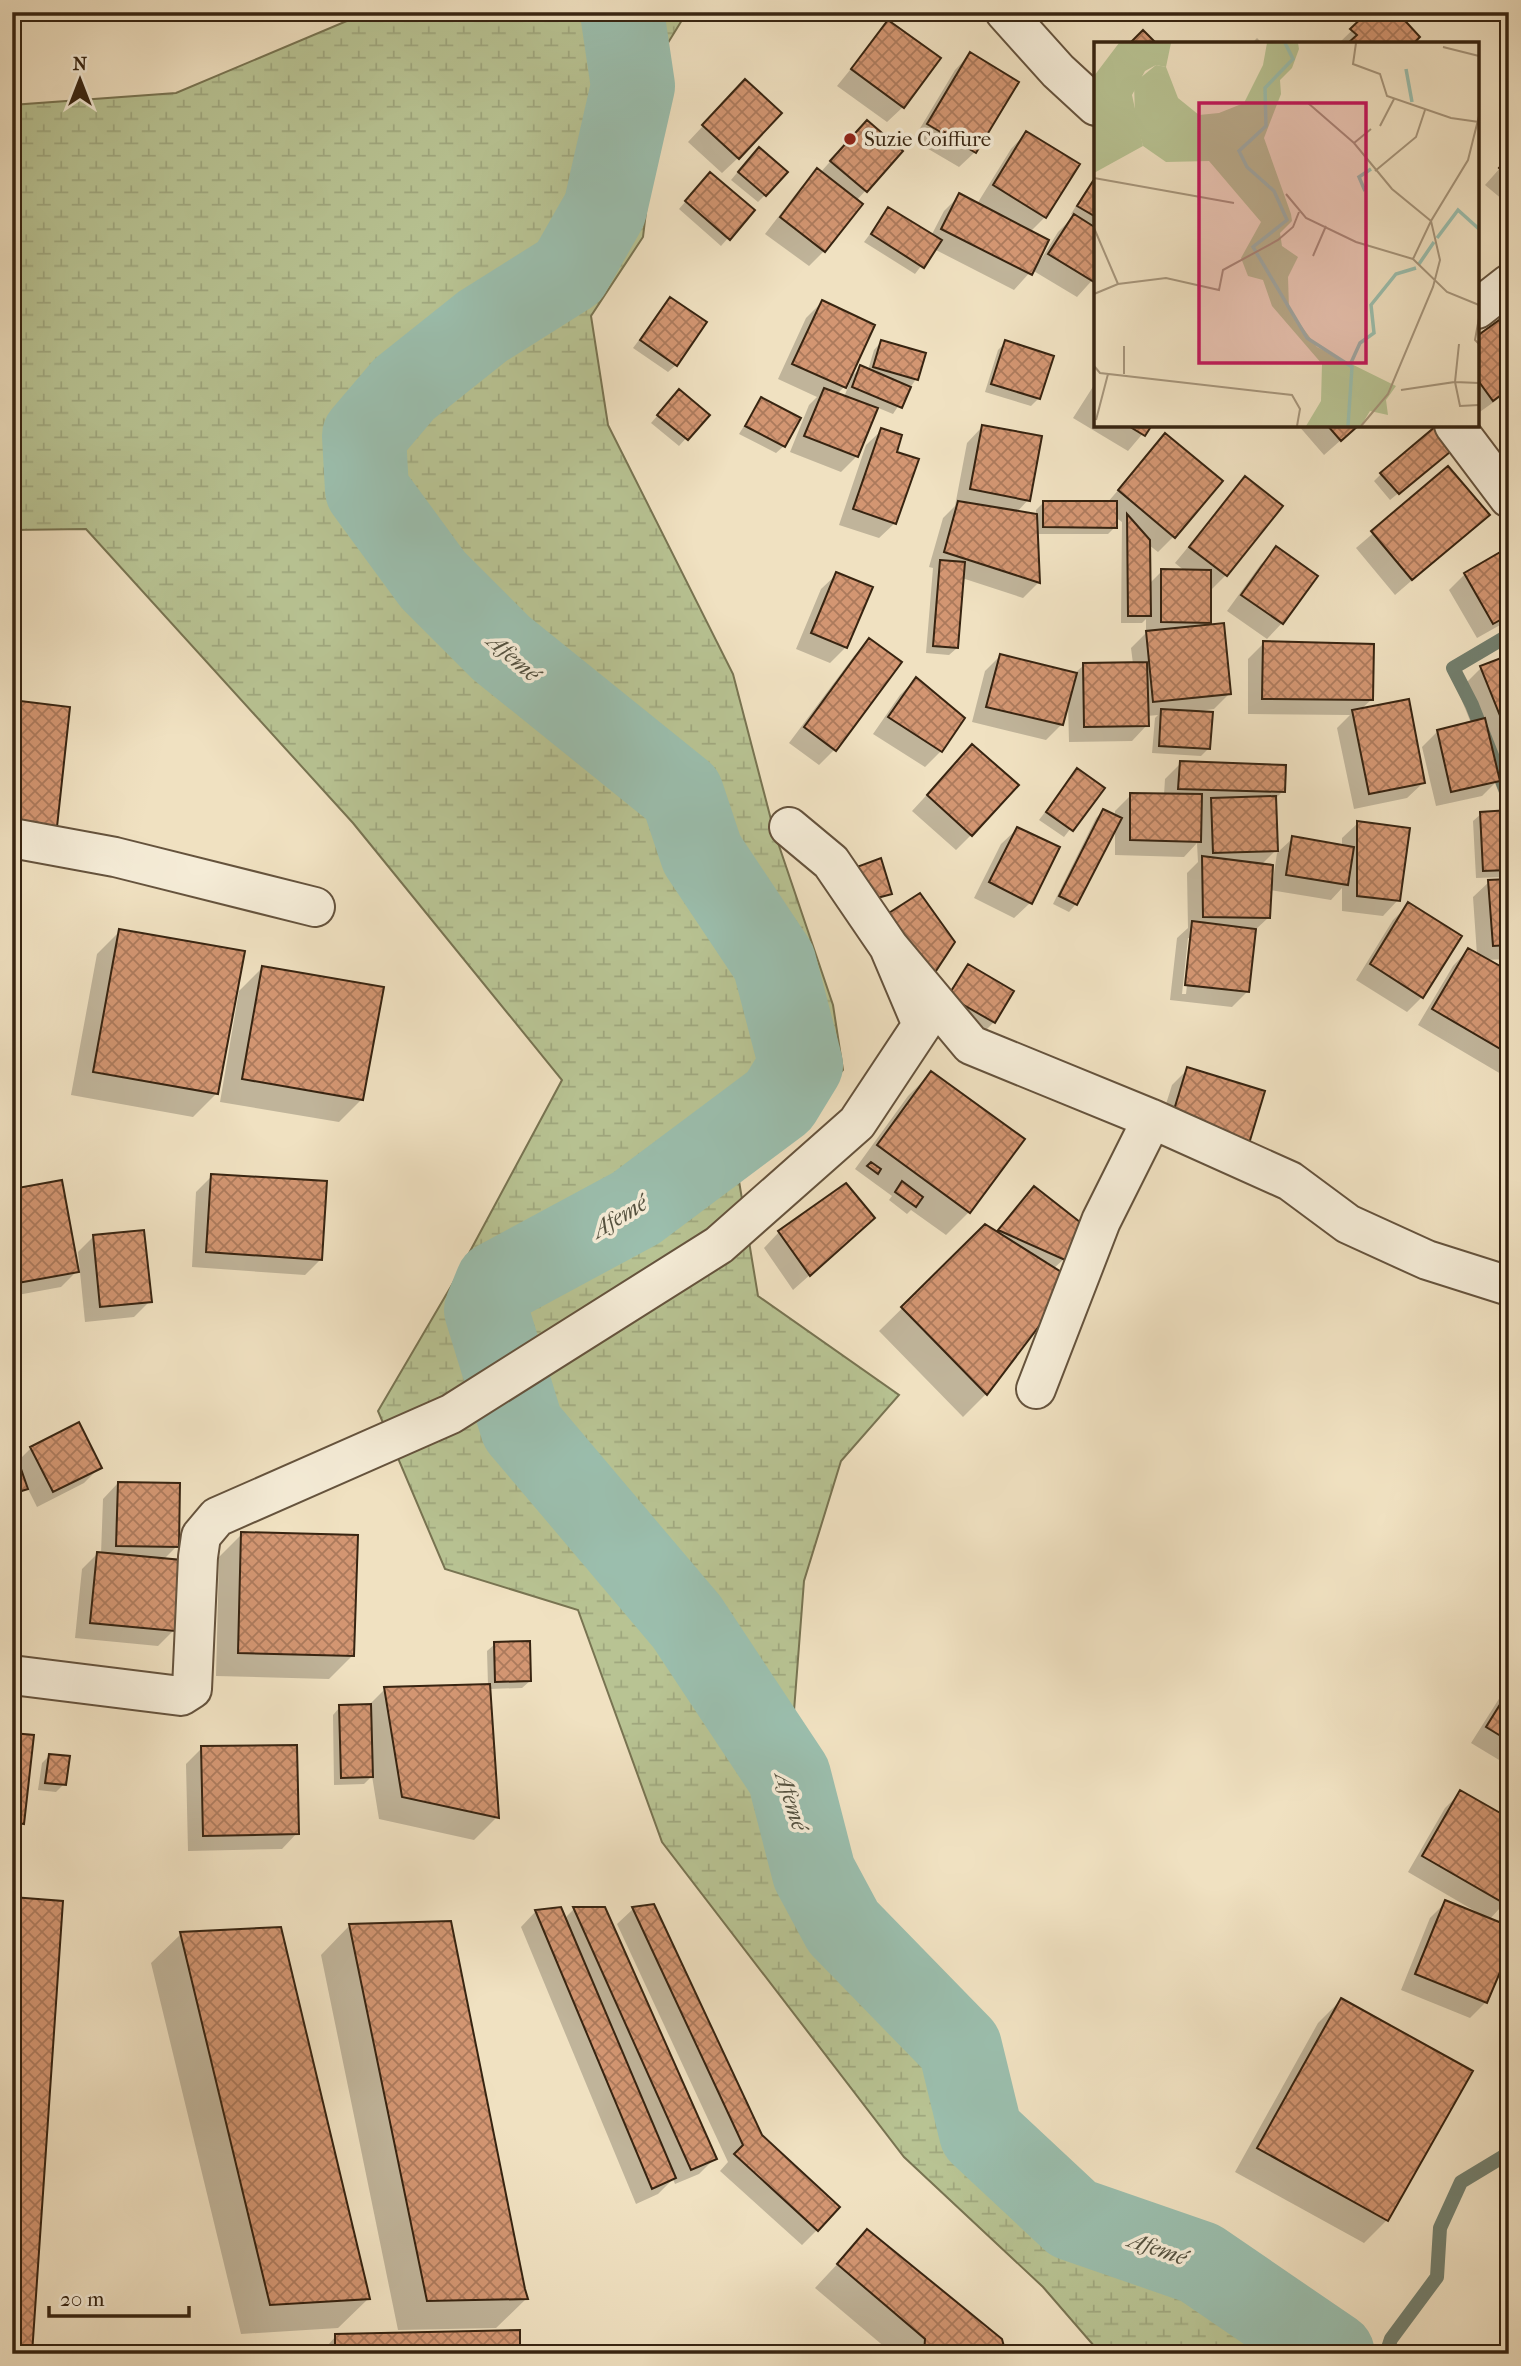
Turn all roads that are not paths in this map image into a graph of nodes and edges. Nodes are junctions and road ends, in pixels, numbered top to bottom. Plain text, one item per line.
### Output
1 (1005, 12) edge
2 (1094, 104) edge
3 (1509, 284) edge
4 (1479, 307) edge
5 (1456, 427) edge
6 (1509, 498) edge
7 (789, 827) dead end
8 (12, 838) edge
9 (315, 907) dead end
10 (889, 947) junction
11 (1152, 1119) junction
12 (1509, 1286) edge
13 (1036, 1389) dead end
14 (12, 1675) edge

1 - 2 street
3 - 4 street
5 - 6 street
7 - 10 street
8 - 9 street
10 - 11 street
10 - 14 street
11 - 12 street
11 - 13 street

